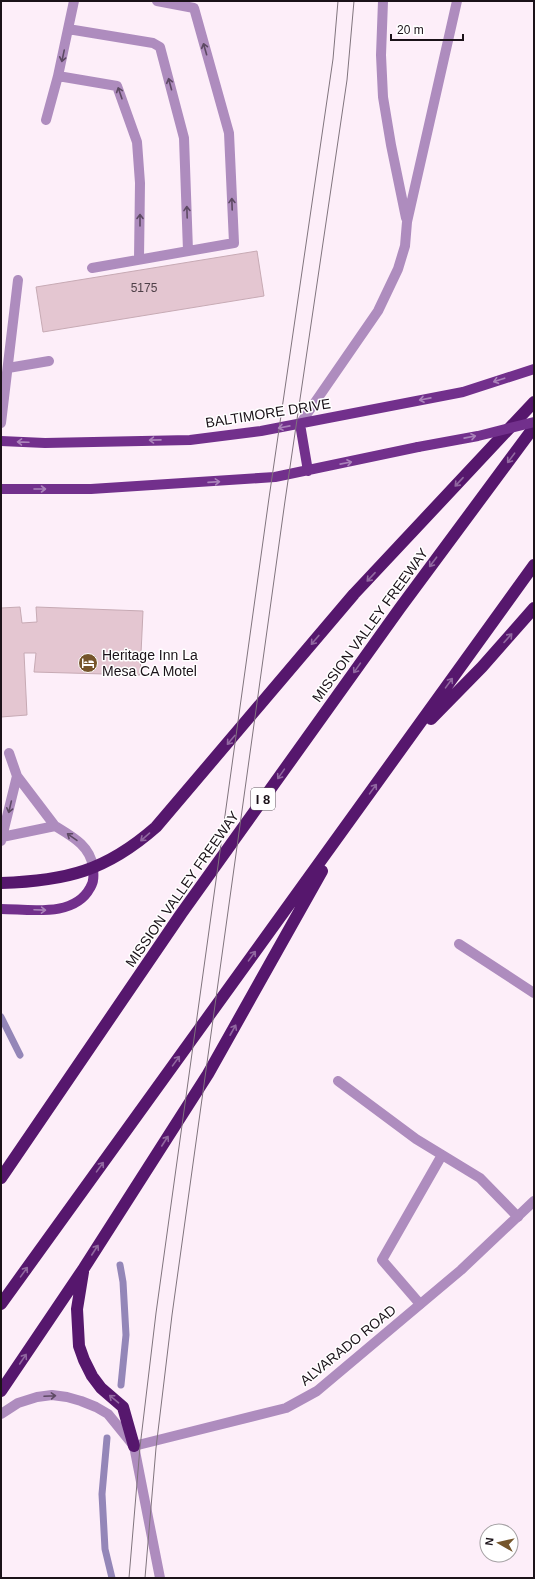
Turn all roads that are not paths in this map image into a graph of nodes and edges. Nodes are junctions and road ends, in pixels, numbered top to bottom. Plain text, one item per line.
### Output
1 (74, 1) edge
2 (156, 1) edge
3 (383, 1) edge
4 (457, 1) edge
5 (68, 30) junction
6 (58, 76) junction
7 (46, 120) dead end
8 (407, 222) junction
9 (188, 251) junction
10 (139, 259) junction
11 (92, 268) dead end
12 (18, 280) dead end
13 (49, 361) dead end
14 (8, 368) junction
15 (534, 369) edge
16 (534, 402) edge
17 (534, 422) edge
18 (1, 423) edge
19 (300, 424) junction
20 (534, 427) edge
21 (1, 441) edge
22 (308, 471) junction
23 (1, 489) edge
24 (534, 565) edge
25 (534, 608) edge
26 (402, 749) junction
27 (9, 753) dead end
28 (17, 776) junction
29 (350, 821) junction
30 (55, 826) junction
31 (2, 839) edge
32 (93, 867) junction
33 (1, 883) edge
34 (1, 908) edge
35 (459, 944) dead end
36 (534, 993) edge
37 (338, 1082) dead end
38 (442, 1155) junction
39 (1, 1178) edge
40 (534, 1201) edge
41 (518, 1217) junction
42 (84, 1268) junction
43 (1, 1304) edge
44 (420, 1304) junction
45 (1, 1391) edge
46 (1, 1414) edge
47 (134, 1446) junction
48 (160, 1578) edge

1 - 5 street
9 -> 2 street
3 - 8 street
4 - 8 street
5 -> 6 street
9 -> 5 street
6 - 7 street
10 -> 6 street
8 - 19 street
9 - 10 street
10 - 11 street
12 - 14 street
13 - 14 street
14 - 18 street
15 -> 19 main road, BALTIMORE DRIVE
16 -> 32 highway
22 -> 17 main road, bridge
19 -> 21 main road, BALTIMORE DRIVE
19 - 22 main road
20 -> 39 highway, MISSION VALLEY FREEWAY / I 8
23 -> 22 main road
26 -> 24 highway
26 -> 25 highway
29 -> 26 highway
27 - 28 street
28 - 30 street
28 -> 31 street
42 -> 29 highway
43 -> 29 highway
30 - 31 street
32 -> 30 street
32 - 33 highway
34 -> 32 main road
35 - 36 street
37 - 38 street
38 - 41 street
38 - 44 street
40 - 41 street, ALVARADO ROAD
41 - 44 street, ALVARADO ROAD
45 -> 42 highway
47 -> 42 highway
44 - 47 street, ALVARADO ROAD
46 -> 47 street
47 - 48 street

